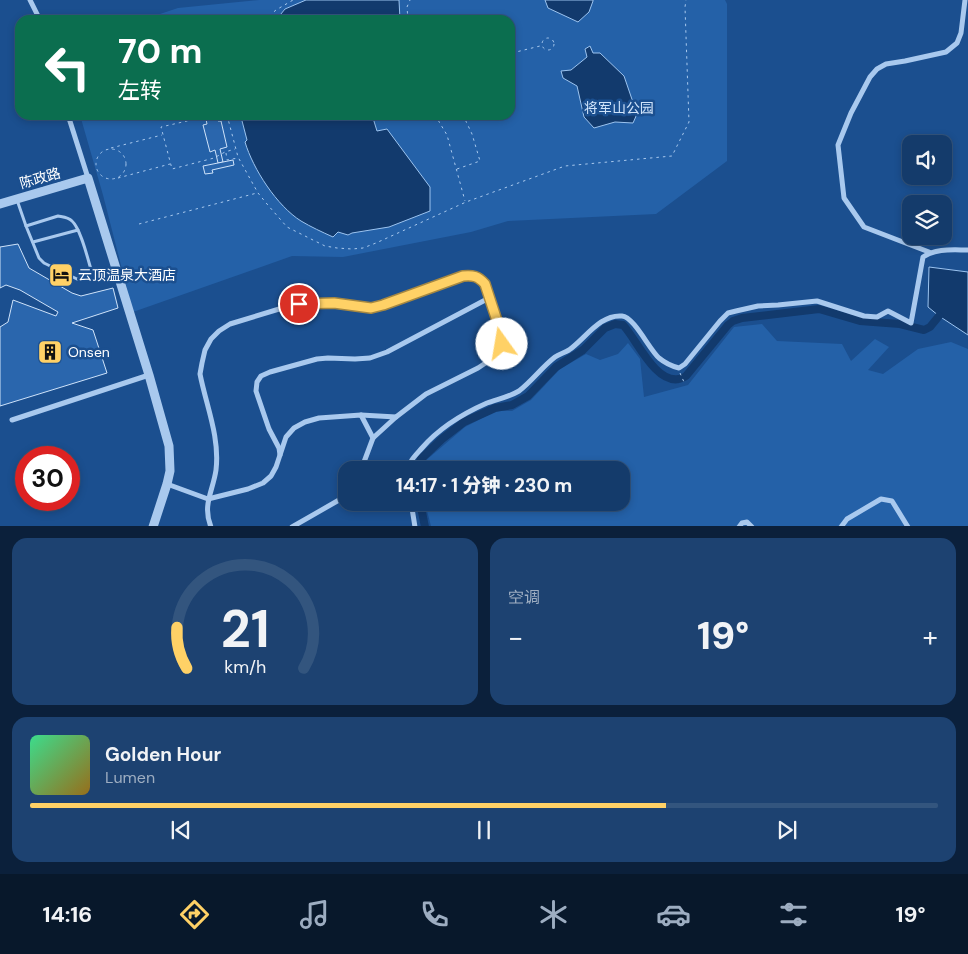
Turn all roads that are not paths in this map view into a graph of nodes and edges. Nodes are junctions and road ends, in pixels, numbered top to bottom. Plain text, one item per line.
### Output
1 (30, 0) edge
2 (965, 0) edge
3 (38, 15) edge
4 (70, 120) edge
5 (88, 178) junction
6 (17, 199) junction
7 (0, 204) edge
8 (26, 226) junction
9 (78, 230) junction
10 (33, 242) junction
11 (968, 250) edge
12 (929, 252) junction
13 (489, 298) junction
14 (149, 375) junction
15 (361, 415) junction
16 (396, 417) junction
17 (12, 420) dead end
18 (373, 438) junction
19 (280, 455) junction
20 (364, 461) edge
21 (412, 461) edge
22 (167, 484) junction
23 (208, 499) junction
24 (338, 500) edge
25 (412, 511) edge
26 (152, 526) edge
27 (211, 526) edge
28 (292, 526) edge
29 (415, 526) edge
30 (739, 526) edge
31 (752, 526) edge
32 (842, 526) edge
33 (908, 526) edge

1 - 3 street
2 - 12 street
4 - 5 street
5 - 6 street, 陈政路
5 - 14 street
6 - 7 street, 陈政路
6 - 8 lane
8 - 9 lane
8 - 10 lane
9 - 10 lane
9 - 10 lane
11 - 12 street
12 - 21 street
13 - 16 street
13 - 19 street
13 - 23 street
14 - 17 street
14 - 22 street
15 - 16 street
15 - 18 street
15 - 19 street
16 - 18 street
18 - 20 street
19 - 23 street
22 - 23 street
22 - 26 street
23 - 27 street
24 - 28 street
25 - 29 street
30 - 31 street
32 - 33 street

